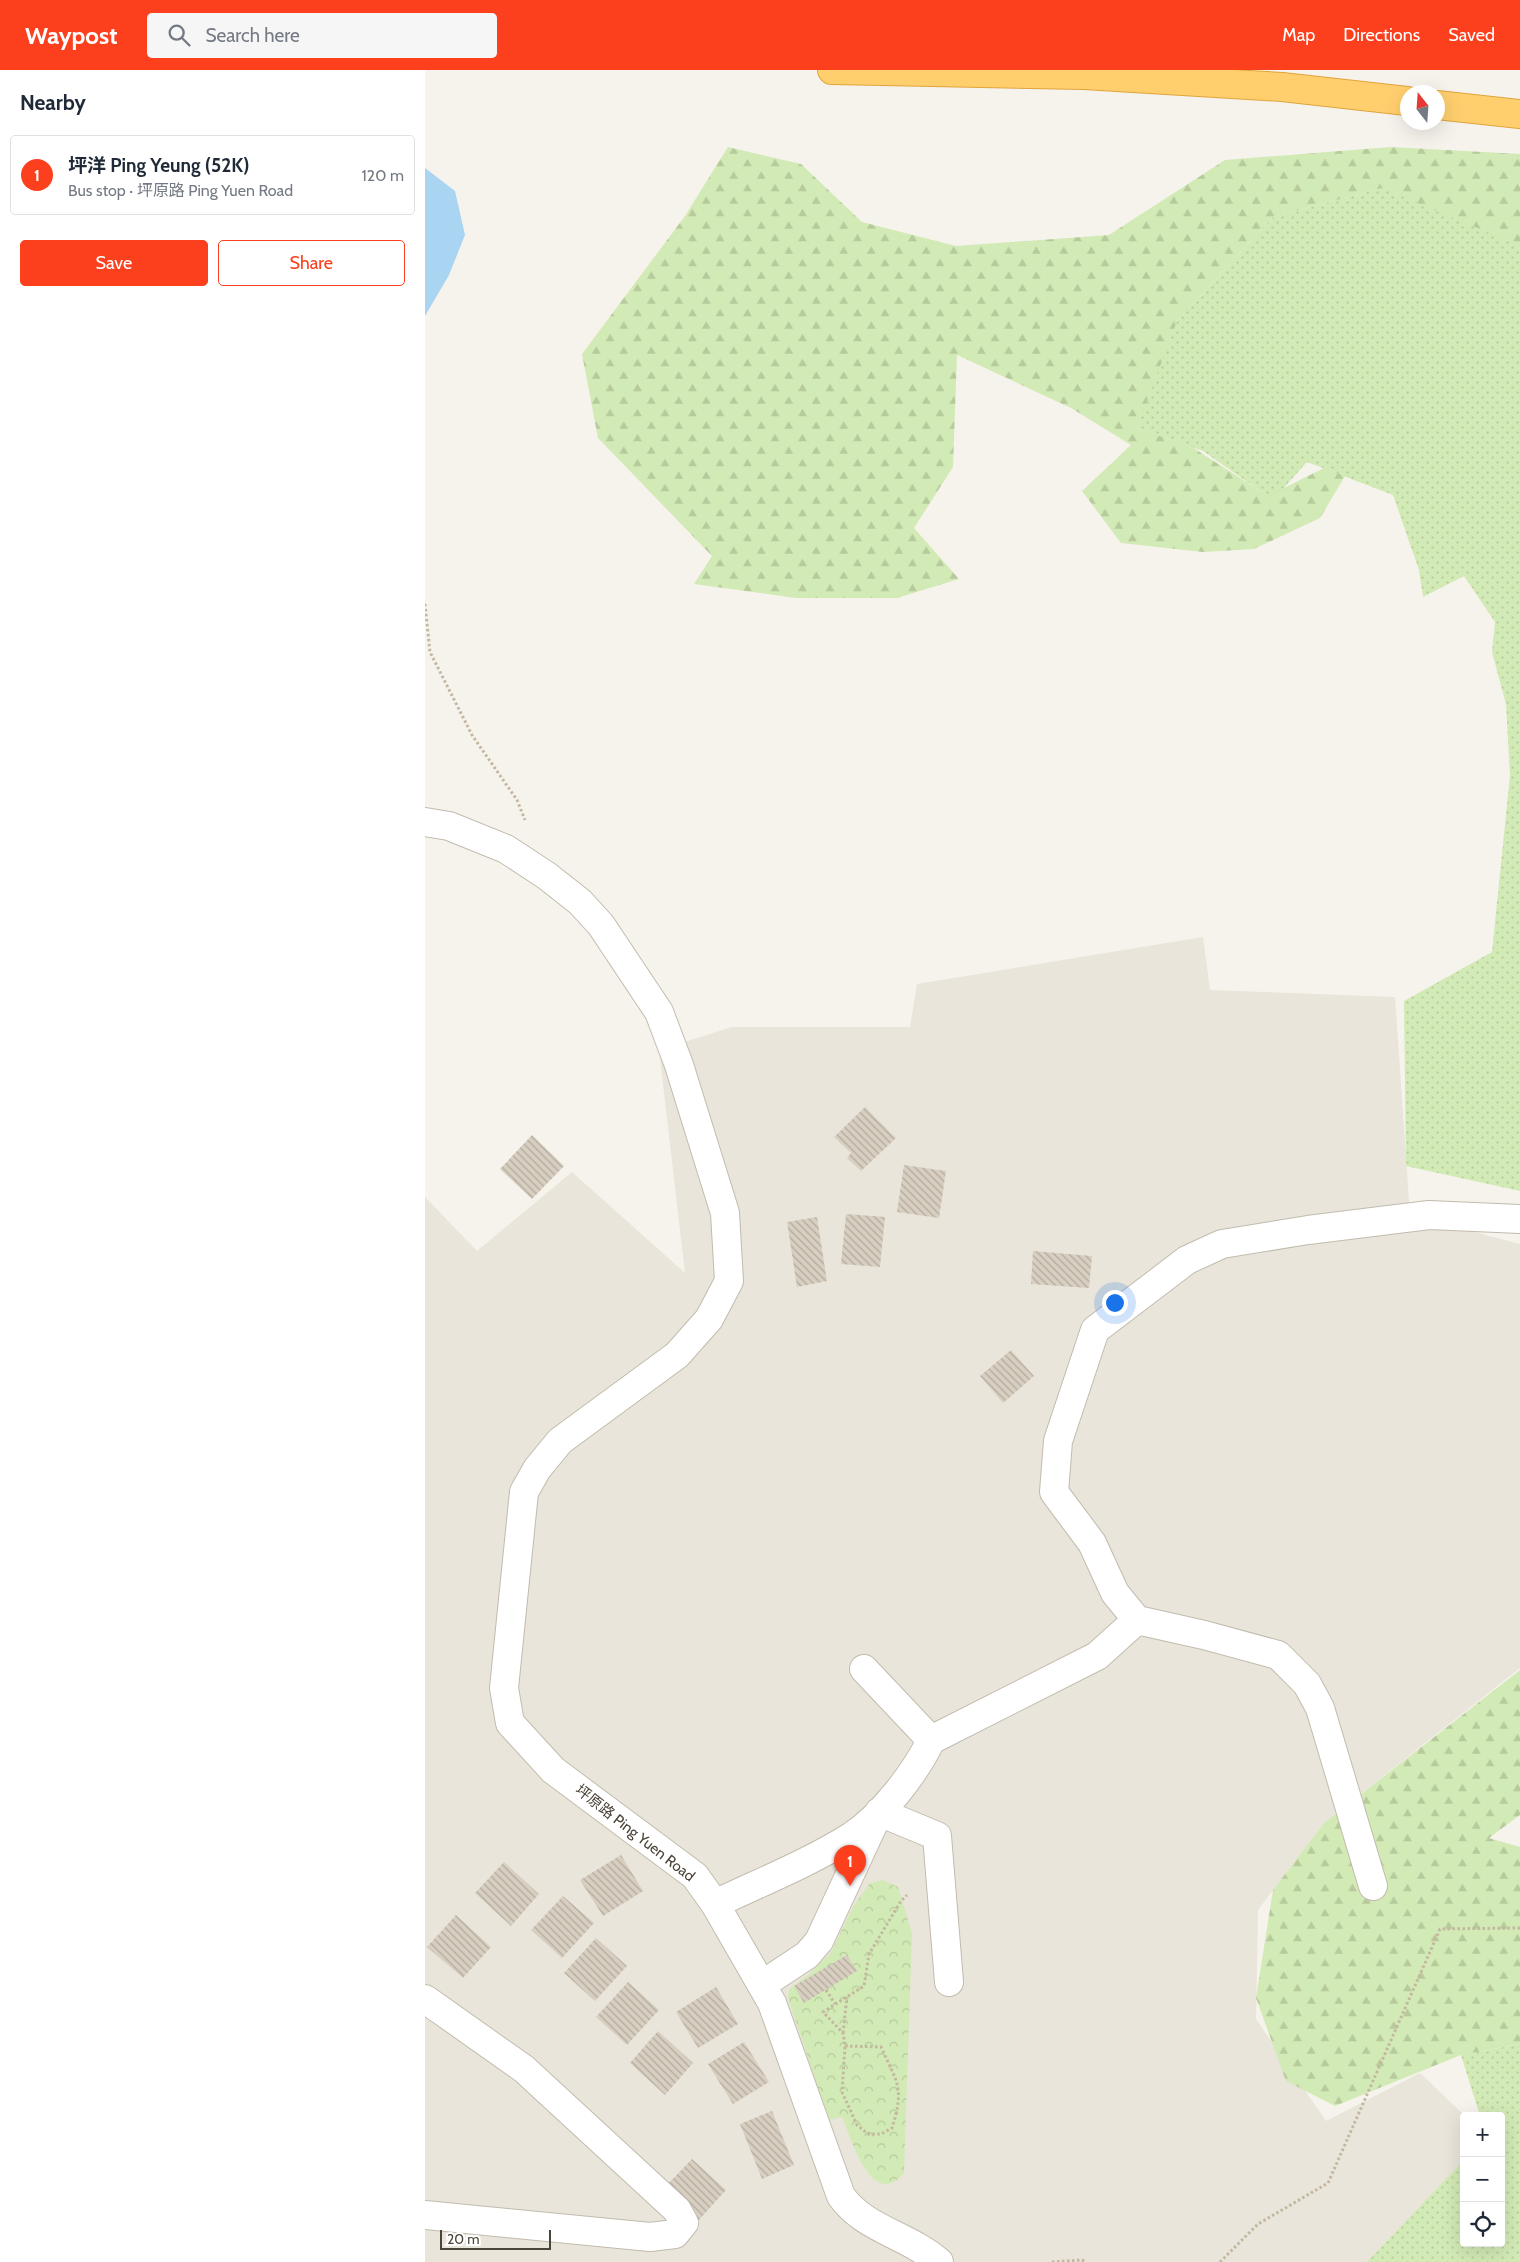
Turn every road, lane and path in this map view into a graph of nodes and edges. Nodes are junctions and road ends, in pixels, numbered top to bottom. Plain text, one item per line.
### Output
1 (832, 70) edge
2 (1400, 101) edge
3 (1445, 106) edge
4 (1520, 114) edge
5 (425, 604) edge
6 (425, 822) edge
7 (527, 826) dead end
8 (1520, 1219) edge
9 (1137, 1620) junction
10 (864, 1669) dead end
11 (931, 1740) junction
12 (879, 1812) junction
13 (940, 1877) junction
14 (1373, 1886) dead end
15 (715, 1904) junction
16 (1520, 1928) edge
17 (949, 1982) dead end
18 (763, 1984) junction
19 (826, 1990) dead end
20 (847, 1997) junction
21 (425, 1999) edge
22 (835, 2004) junction
23 (843, 2033) junction
24 (845, 2046) junction
25 (425, 2214) edge
26 (939, 2262) edge
27 (1052, 2262) edge
28 (1086, 2262) edge
29 (1220, 2262) edge

1 - 2 highway
3 - 4 highway
5 - 7 path
6 - 15 street, 坪原路 Ping Yuen Road
8 - 9 street
9 - 11 street
9 - 14 street
10 - 11 street
11 - 12 street
12 - 13 street
12 - 15 street
12 - 18 street
13 - 17 street
13 - 20 path
15 - 18 street, 坪原路 Ping Yuen Road
16 - 29 path
18 - 26 street, 坪原路 Ping Yuen Road
19 - 22 path
20 - 22 path
20 - 23 path
21 - 25 street
22 - 23 path
23 - 24 path
24 - 24 path
27 - 28 path

